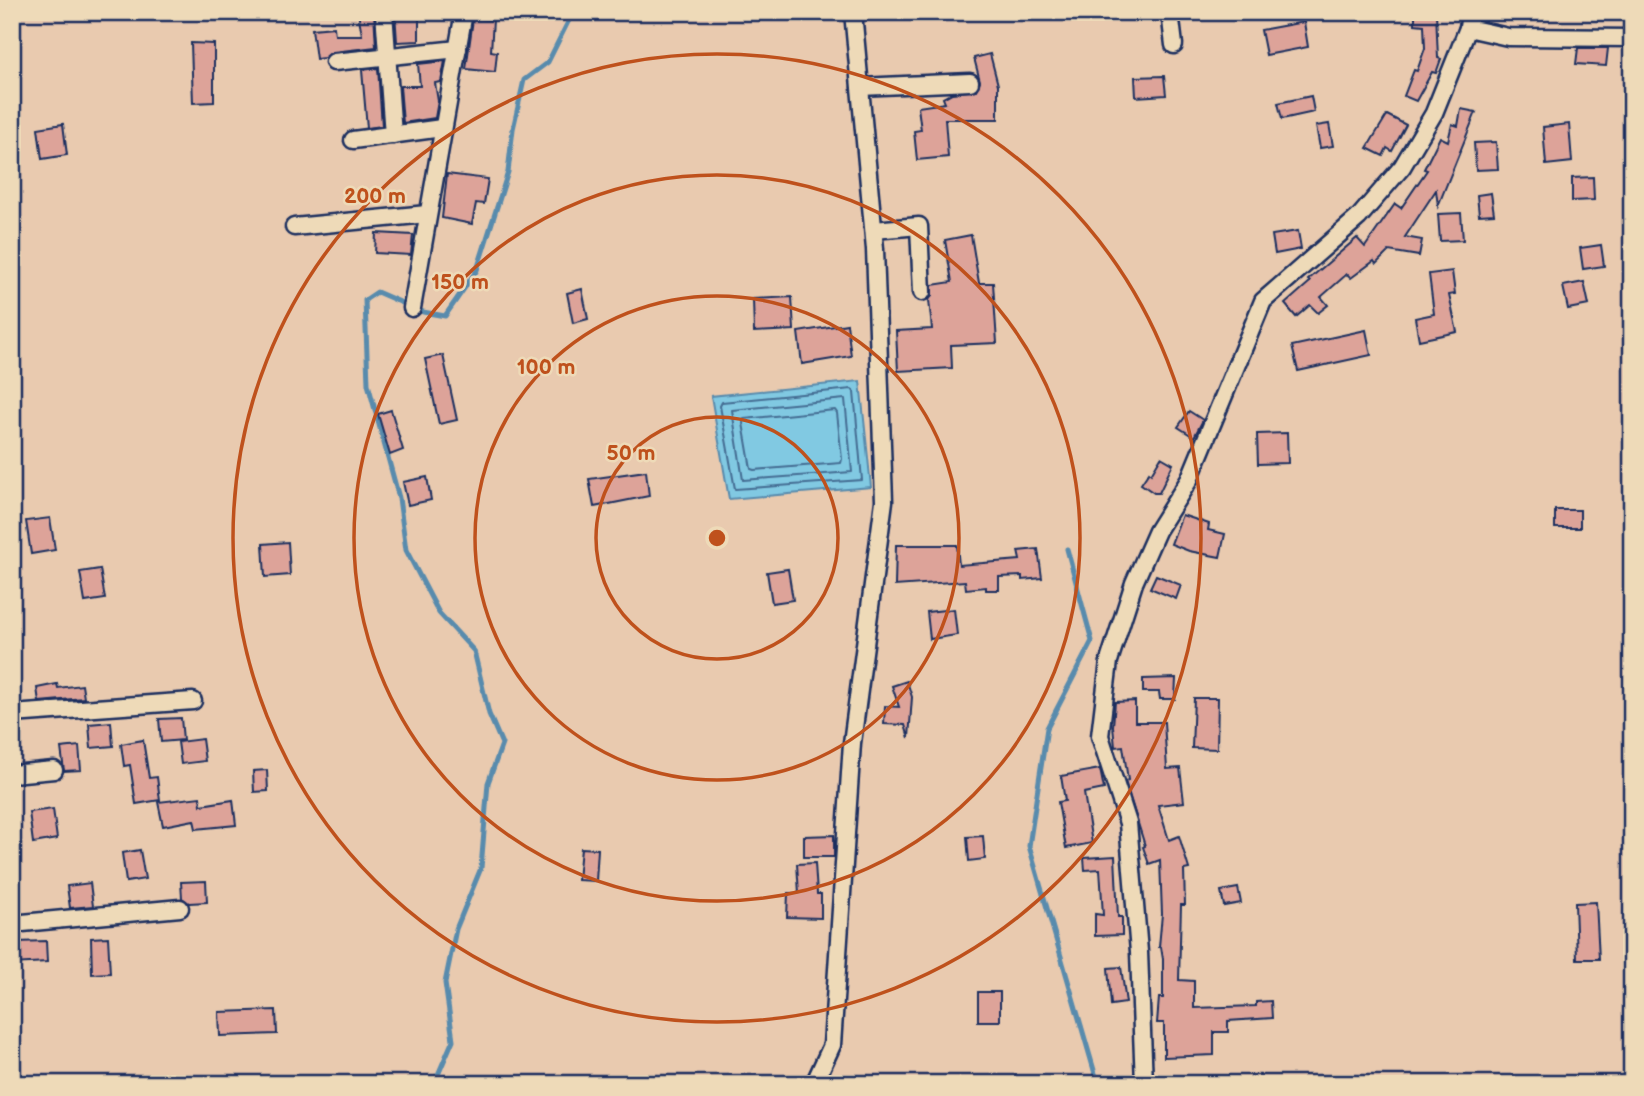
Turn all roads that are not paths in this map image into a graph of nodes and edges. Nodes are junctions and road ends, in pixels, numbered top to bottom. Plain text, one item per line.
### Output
1 (384, 12) edge
2 (464, 12) edge
3 (853, 12) edge
4 (1170, 12) edge
5 (1469, 20) edge
6 (1632, 38) edge
7 (1174, 45) dead end
8 (458, 49) junction
9 (387, 57) junction
10 (334, 62) dead end
11 (970, 82) dead end
12 (860, 87) junction
13 (442, 128) junction
14 (393, 135) junction
15 (353, 140) dead end
16 (427, 214) junction
17 (295, 227) dead end
18 (874, 230) junction
19 (922, 292) dead end
20 (412, 308) dead end
21 (193, 701) dead end
22 (12, 714) edge
23 (54, 770) dead end
24 (12, 774) edge
25 (180, 908) dead end
26 (12, 924) edge
27 (814, 1084) edge
28 (1144, 1084) edge

1 - 9 street
2 - 8 street
3 - 12 street
4 - 7 street
5 - 6 street
5 - 28 street
8 - 9 street
8 - 13 street
9 - 10 street
9 - 14 street
11 - 12 street
12 - 18 street
13 - 14 street
13 - 16 street
14 - 15 street
16 - 17 street
16 - 20 street
18 - 19 street
18 - 27 street
21 - 22 street
23 - 24 street
25 - 26 street

